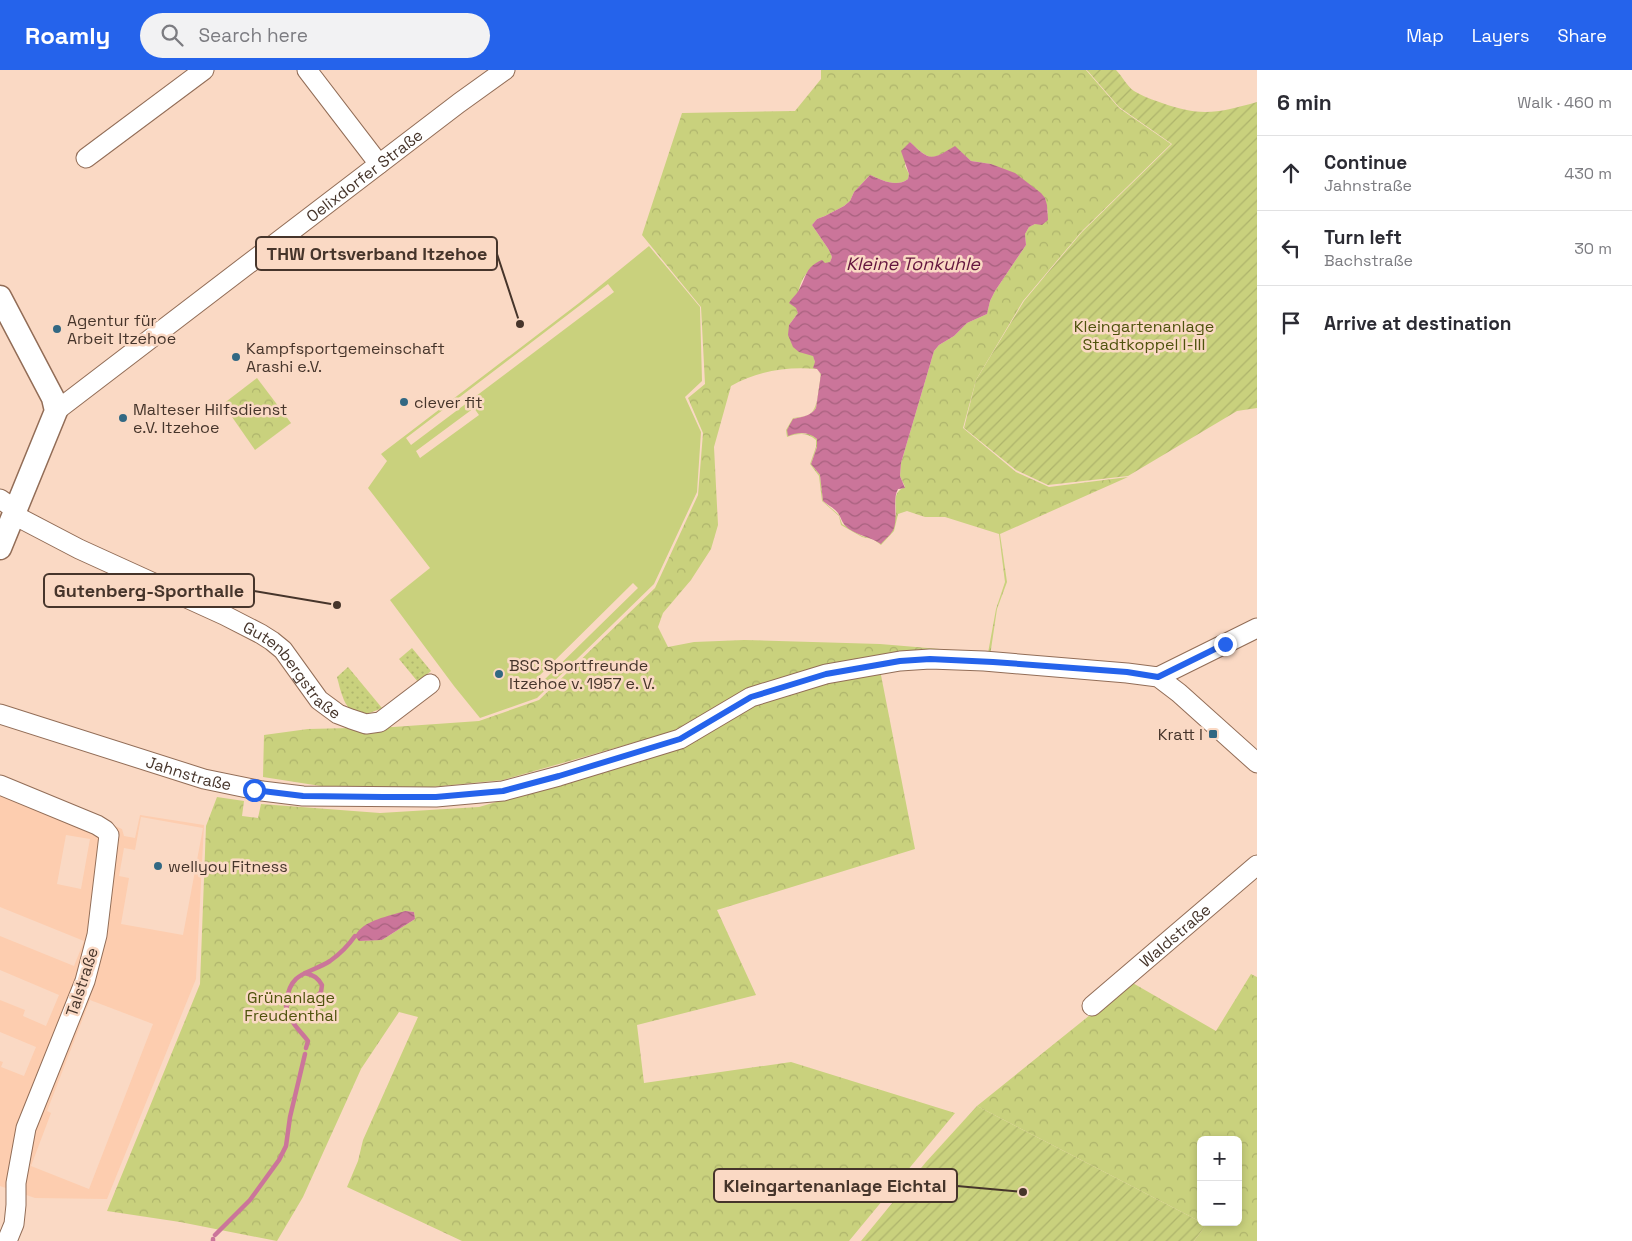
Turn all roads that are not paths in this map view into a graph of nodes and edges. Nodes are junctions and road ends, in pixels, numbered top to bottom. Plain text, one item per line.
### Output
1 (204, 70) edge
2 (307, 70) edge
3 (505, 70) edge
4 (86, 158) dead end
5 (379, 164) junction
6 (0, 297) edge
7 (56, 410) junction
8 (10, 508) edge
9 (0, 548) edge
10 (1257, 628) edge
11 (1158, 677) junction
12 (430, 684) dead end
13 (0, 714) edge
14 (1257, 763) edge
15 (0, 785) edge
16 (1257, 865) edge
17 (1092, 1006) dead end
18 (7, 1241) edge

1 - 4 street
2 - 5 street
3 - 5 street, Oelixdorfer Straße
5 - 7 street, Oelixdorfer Straße
6 - 7 main road
7 - 8 main road
8 - 9 main road
8 - 12 street, Gutenbergstraße
10 - 11 street
11 - 13 street, Jahnstraße
11 - 14 street, Jahnstraße
15 - 18 street, Talstraße
16 - 17 street, Waldstraße

